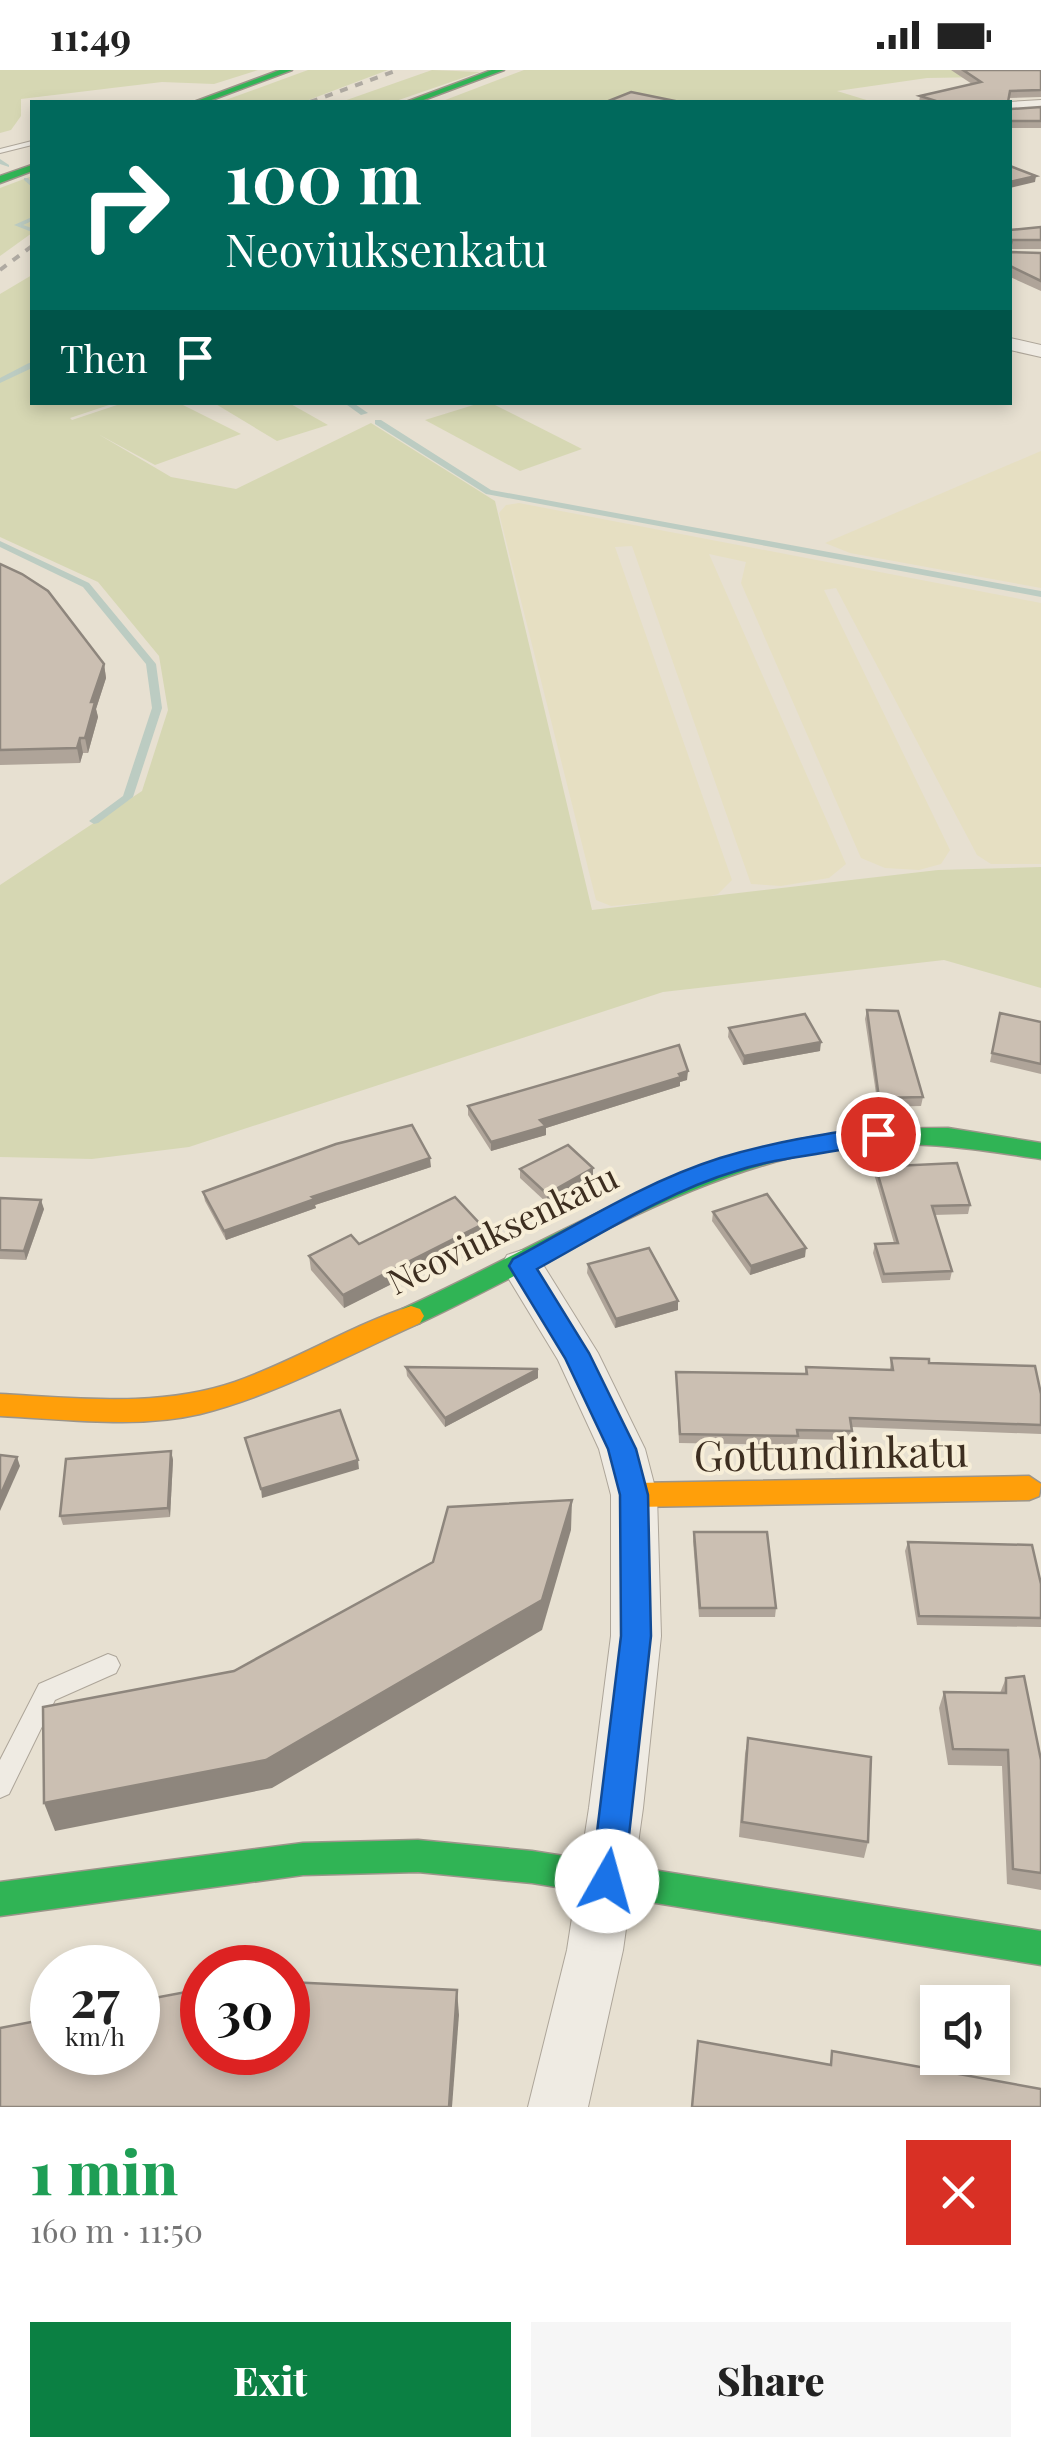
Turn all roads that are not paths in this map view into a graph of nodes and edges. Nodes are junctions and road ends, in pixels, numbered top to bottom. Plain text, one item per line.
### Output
1 (288, 70) edge
2 (500, 70) edge
3 (205, 100) edge
4 (417, 100) edge
5 (1041, 106) edge
6 (1012, 107) edge
7 (30, 144) edge
8 (0, 151) edge
9 (30, 169) edge
10 (0, 180) edge
11 (1012, 344) edge
12 (1041, 351) edge
13 (1041, 1152) edge
14 (522, 1266) junction
15 (0, 1406) edge
16 (1029, 1488) dead end
17 (634, 1495) junction
18 (108, 1665) dead end
19 (0, 1786) edge
20 (607, 1881) junction
21 (0, 1899) edge
22 (1041, 1948) edge
23 (558, 2107) edge

1 - 3 street
2 - 4 street
5 - 6 street
7 - 8 lane
9 - 10 street
11 - 12 street
13 - 14 street, Neoviuksenkatu
14 - 15 street, Neoviuksenkatu
14 - 17 street
16 - 17 street, Gottundinkatu
17 - 20 street
18 - 19 lane
20 - 21 street
20 - 22 street
20 - 23 street

